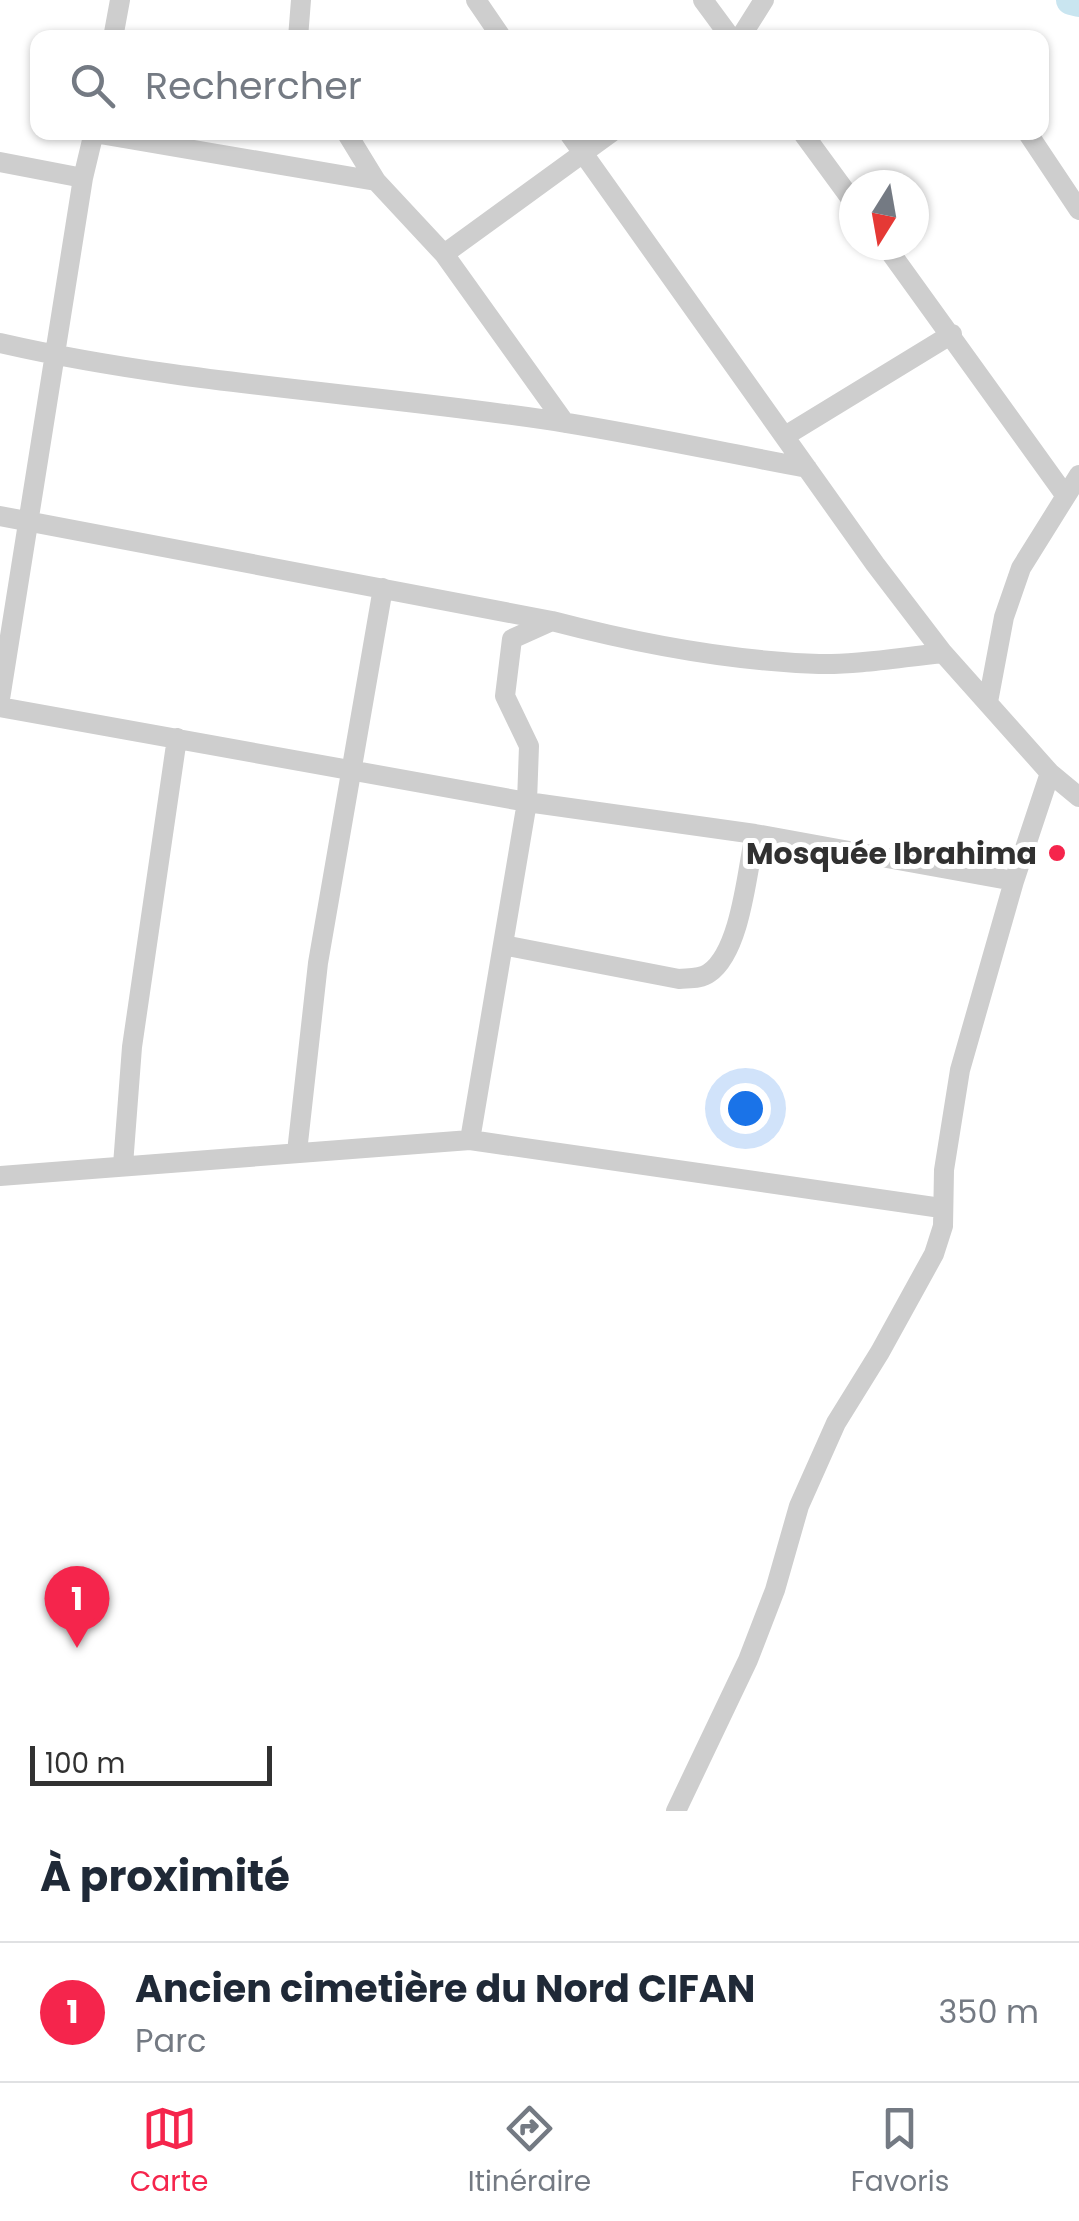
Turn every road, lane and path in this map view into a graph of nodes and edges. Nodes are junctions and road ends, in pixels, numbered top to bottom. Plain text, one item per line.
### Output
1 (120, 0) edge
2 (300, 0) edge
3 (476, 0) edge
4 (704, 0) edge
5 (764, 0) edge
6 (114, 30) edge
7 (298, 30) edge
8 (497, 30) edge
9 (725, 30) edge
10 (745, 30) edge
11 (92, 140) edge
12 (134, 140) edge
13 (351, 140) edge
14 (573, 140) edge
15 (601, 140) edge
16 (808, 140) edge
17 (1032, 140) edge
18 (582, 153) junction
19 (0, 162) edge
20 (83, 178) junction
21 (376, 182) junction
22 (839, 183) edge
23 (1079, 210) edge
24 (444, 254) junction
25 (896, 260) edge
26 (952, 334) junction
27 (0, 344) edge
28 (57, 356) junction
29 (565, 423) junction
30 (785, 436) junction
31 (806, 468) junction
32 (1079, 475) edge
33 (1065, 496) junction
34 (0, 516) edge
35 (26, 520) junction
36 (382, 588) junction
37 (552, 621) junction
38 (942, 653) junction
39 (0, 699) edge
40 (988, 702) junction
41 (0, 707) edge
42 (176, 738) junction
43 (350, 769) junction
44 (1050, 773) junction
45 (1079, 797) edge
46 (527, 802) junction
47 (755, 834) junction
48 (1014, 882) junction
49 (503, 945) junction
50 (470, 1140) junction
51 (297, 1152) junction
52 (123, 1165) junction
53 (0, 1176) edge
54 (941, 1208) junction
55 (676, 1811) edge

1 - 6 street
2 - 7 street
3 - 8 street
4 - 9 street
5 - 10 street
11 - 20 street
12 - 21 street
13 - 21 street
14 - 18 street
15 - 18 street
16 - 22 street
17 - 23 street
18 - 24 street
18 - 30 street
19 - 20 street
20 - 28 street
21 - 24 street
24 - 29 street
25 - 26 street
26 - 30 street
26 - 33 street
27 - 28 street
28 - 29 street
28 - 35 street
29 - 31 street
30 - 31 street
31 - 38 street
32 - 33 street
33 - 40 street
34 - 35 street
35 - 36 street
35 - 39 street
36 - 37 street
36 - 43 street
37 - 38 street
37 - 46 street
38 - 40 street
40 - 44 street
41 - 42 street
42 - 43 street
42 - 52 street
43 - 46 street
43 - 51 street
44 - 45 street
44 - 48 street
46 - 47 street
46 - 49 street
47 - 48 street
47 - 49 street
48 - 54 street
49 - 50 street
50 - 51 street
50 - 54 street
51 - 52 street
52 - 53 street
54 - 55 street

